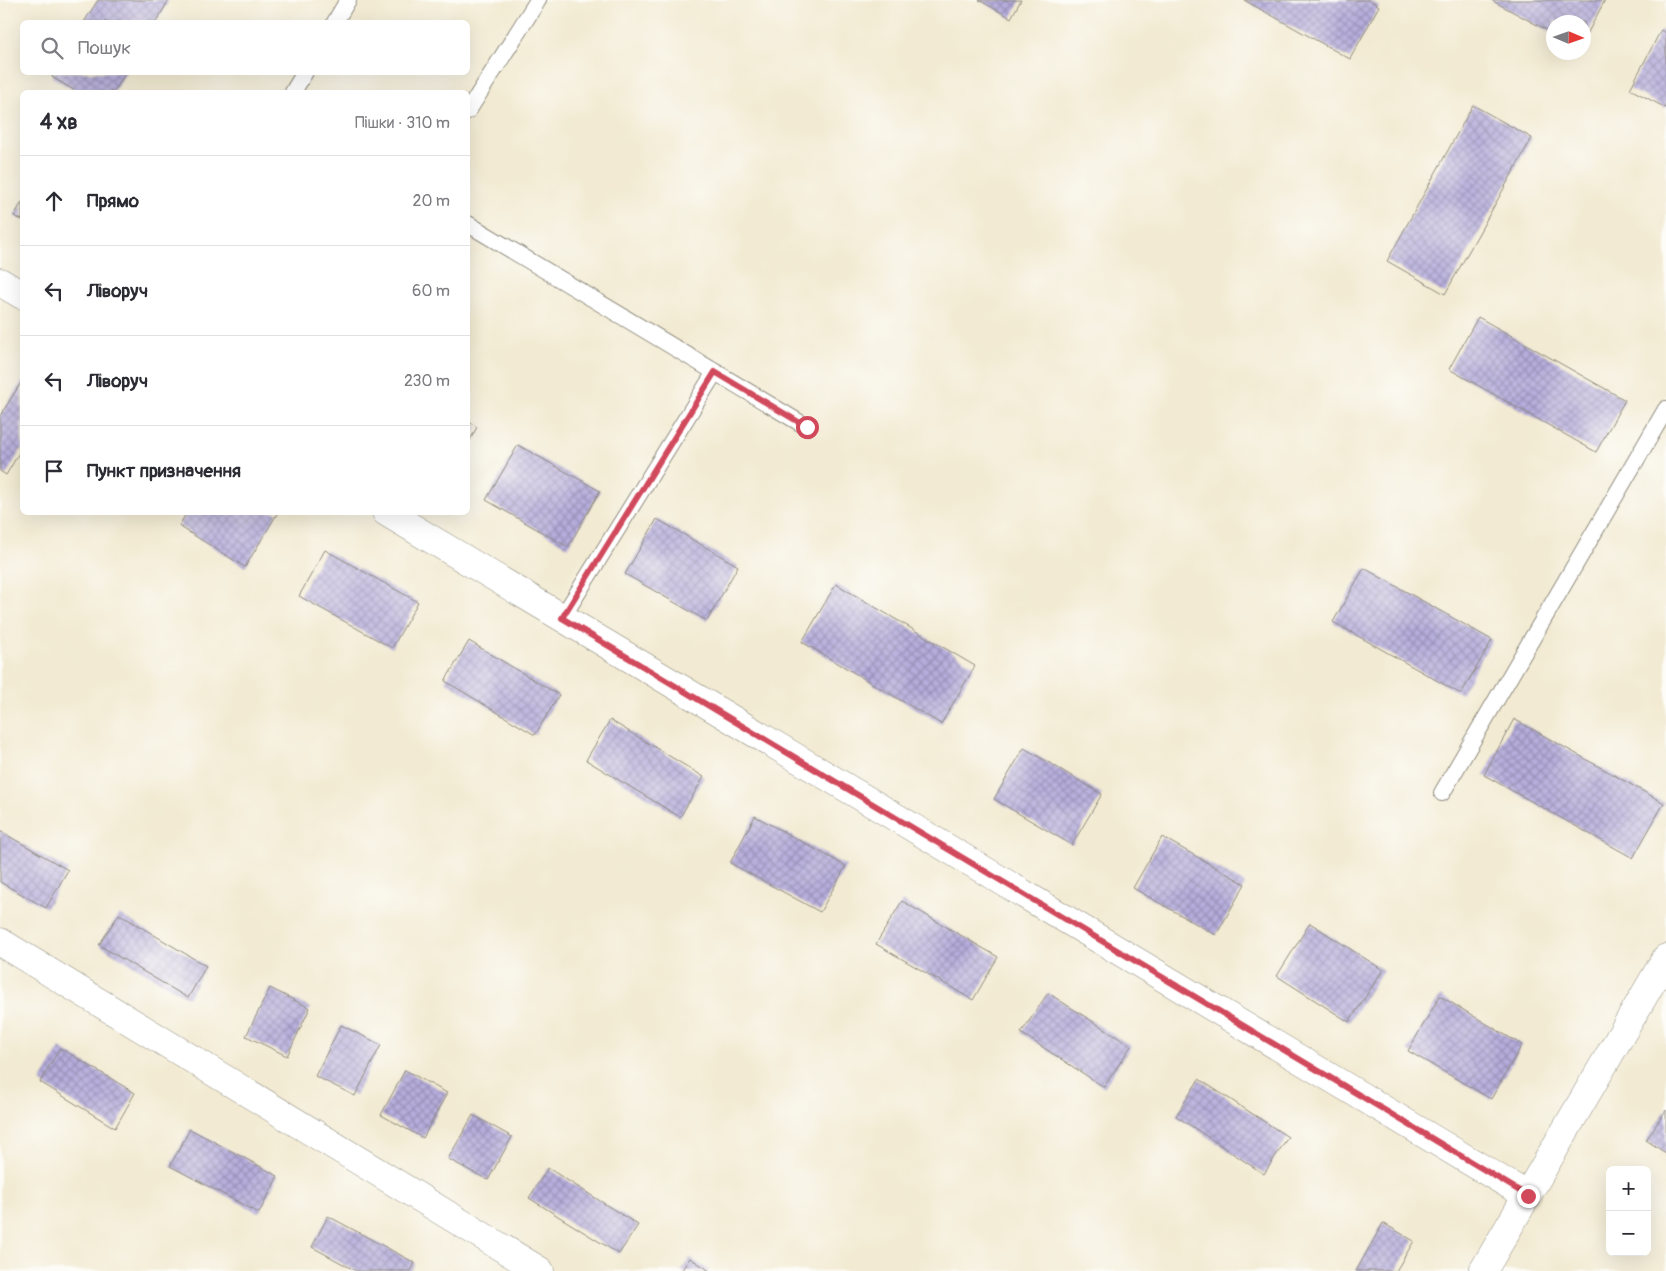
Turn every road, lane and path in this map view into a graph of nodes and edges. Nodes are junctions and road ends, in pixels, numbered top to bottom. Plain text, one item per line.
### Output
1 (348, 0) edge
2 (538, 0) edge
3 (336, 20) edge
4 (303, 75) edge
5 (294, 90) edge
6 (470, 108) edge
7 (470, 225) edge
8 (0, 282) edge
9 (20, 294) edge
10 (715, 372) junction
11 (1666, 409) edge
12 (807, 427) dead end
13 (391, 515) edge
14 (562, 618) junction
15 (1442, 793) dead end
16 (0, 942) edge
17 (1666, 958) edge
18 (1528, 1196) junction
19 (540, 1271) edge
20 (1483, 1271) edge

1 - 3 lane
2 - 6 lane
4 - 5 lane
7 - 10 lane
8 - 9 street
10 - 12 lane
10 - 14 lane
11 - 15 lane
13 - 14 street
14 - 18 street
16 - 19 street
17 - 18 street
18 - 20 street

